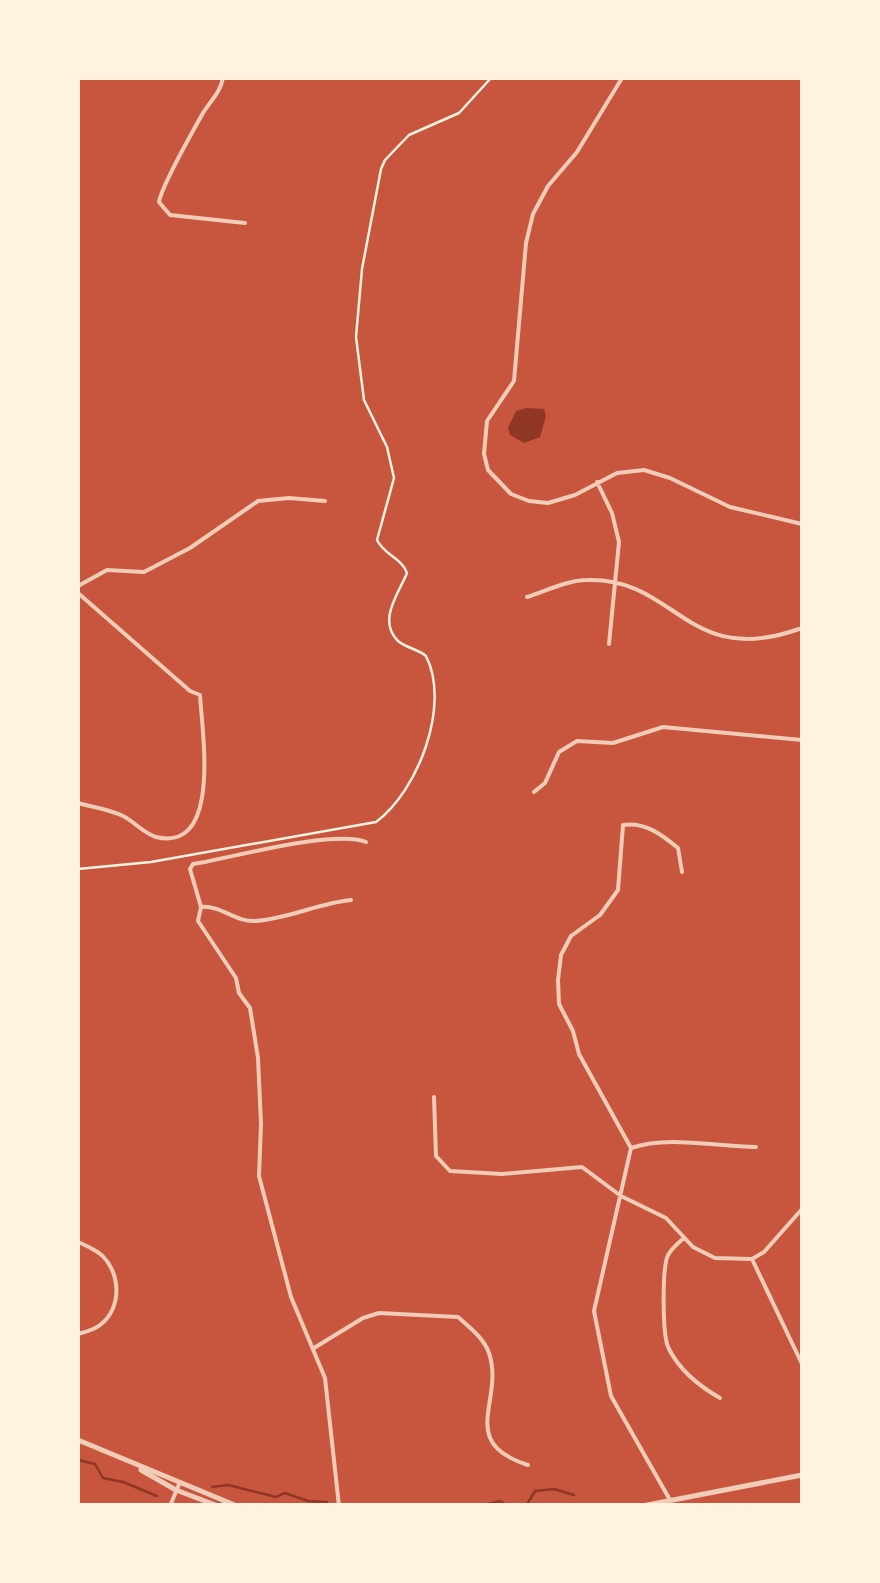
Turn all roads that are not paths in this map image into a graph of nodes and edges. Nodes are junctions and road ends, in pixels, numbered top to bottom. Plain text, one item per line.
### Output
1 (223, 78) edge
2 (622, 78) edge
3 (246, 223) dead end
4 (597, 482) junction
5 (325, 501) dead end
6 (802, 524) edge
7 (616, 583) junction
8 (78, 589) edge
9 (527, 597) dead end
10 (799, 629) dead end
11 (608, 644) dead end
12 (802, 740) edge
13 (534, 792) dead end
14 (78, 803) edge
15 (366, 842) dead end
16 (682, 872) dead end
17 (351, 900) dead end
18 (201, 906) junction
19 (434, 1097) dead end
20 (756, 1147) dead end
21 (632, 1148) junction
22 (621, 1196) junction
23 (802, 1209) edge
24 (684, 1238) junction
25 (78, 1242) edge
26 (752, 1258) junction
27 (78, 1334) edge
28 (314, 1348) junction
29 (802, 1364) edge
30 (720, 1398) dead end
31 (78, 1440) edge
32 (120, 1459) junction
33 (528, 1465) dead end
34 (802, 1475) edge
35 (180, 1482) junction
36 (176, 1490) junction
37 (670, 1500) junction
38 (170, 1506) edge
39 (218, 1506) edge
40 (237, 1506) edge
41 (340, 1506) edge
42 (642, 1506) edge

1 - 3 street
2 - 4 street
4 - 6 street
4 - 7 street
5 - 8 street
7 - 9 street
7 - 10 street
7 - 11 street
8 - 14 street
12 - 13 street
15 - 18 street
16 - 21 street
17 - 18 street
18 - 28 street
19 - 22 street
20 - 21 street
21 - 22 street
22 - 24 street
22 - 37 street
23 - 26 street
24 - 26 street
24 - 30 street
25 - 27 street
26 - 29 street
28 - 33 street
28 - 41 street
31 - 32 street
32 - 35 street
32 - 36 street
34 - 37 street
35 - 36 street
35 - 40 street
36 - 38 street
36 - 39 street
37 - 42 street

